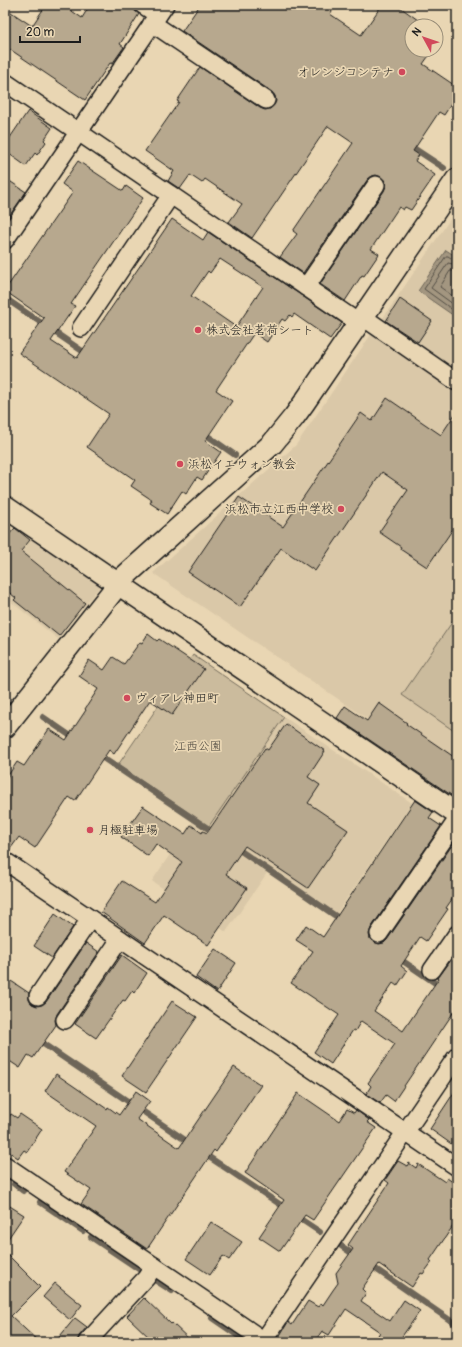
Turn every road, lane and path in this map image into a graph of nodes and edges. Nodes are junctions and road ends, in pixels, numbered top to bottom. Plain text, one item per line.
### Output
1 (143, 5) edge
2 (158, 14) edge
3 (5, 82) edge
4 (266, 100) dead end
5 (78, 132) junction
6 (457, 179) edge
7 (376, 185) dead end
8 (171, 195) junction
9 (5, 240) edge
10 (306, 287) junction
11 (361, 320) junction
12 (80, 328) dead end
13 (457, 382) edge
14 (5, 507) edge
15 (119, 584) junction
16 (5, 727) edge
17 (457, 814) edge
18 (457, 820) edge
19 (5, 861) edge
20 (90, 919) junction
21 (379, 934) dead end
22 (457, 934) edge
23 (120, 939) junction
24 (432, 970) dead end
25 (38, 996) dead end
26 (65, 1020) dead end
27 (457, 1056) edge
28 (405, 1132) junction
29 (5, 1165) edge
30 (457, 1167) edge
31 (154, 1266) junction
32 (265, 1341) edge
33 (87, 1342) edge

1 - 2 street
2 - 4 street
2 - 5 street
3 - 5 street
5 - 8 street
5 - 9 street
6 - 11 street
7 - 10 street
8 - 10 street
8 - 12 street
10 - 11 street
11 - 13 street
11 - 15 street
14 - 15 street
15 - 16 street
15 - 17 street
18 - 21 street
19 - 20 street
20 - 23 street
20 - 25 street
22 - 24 street
23 - 26 street
23 - 28 street
27 - 28 street
28 - 30 street
28 - 32 street
29 - 31 street
31 - 32 street
31 - 33 street

